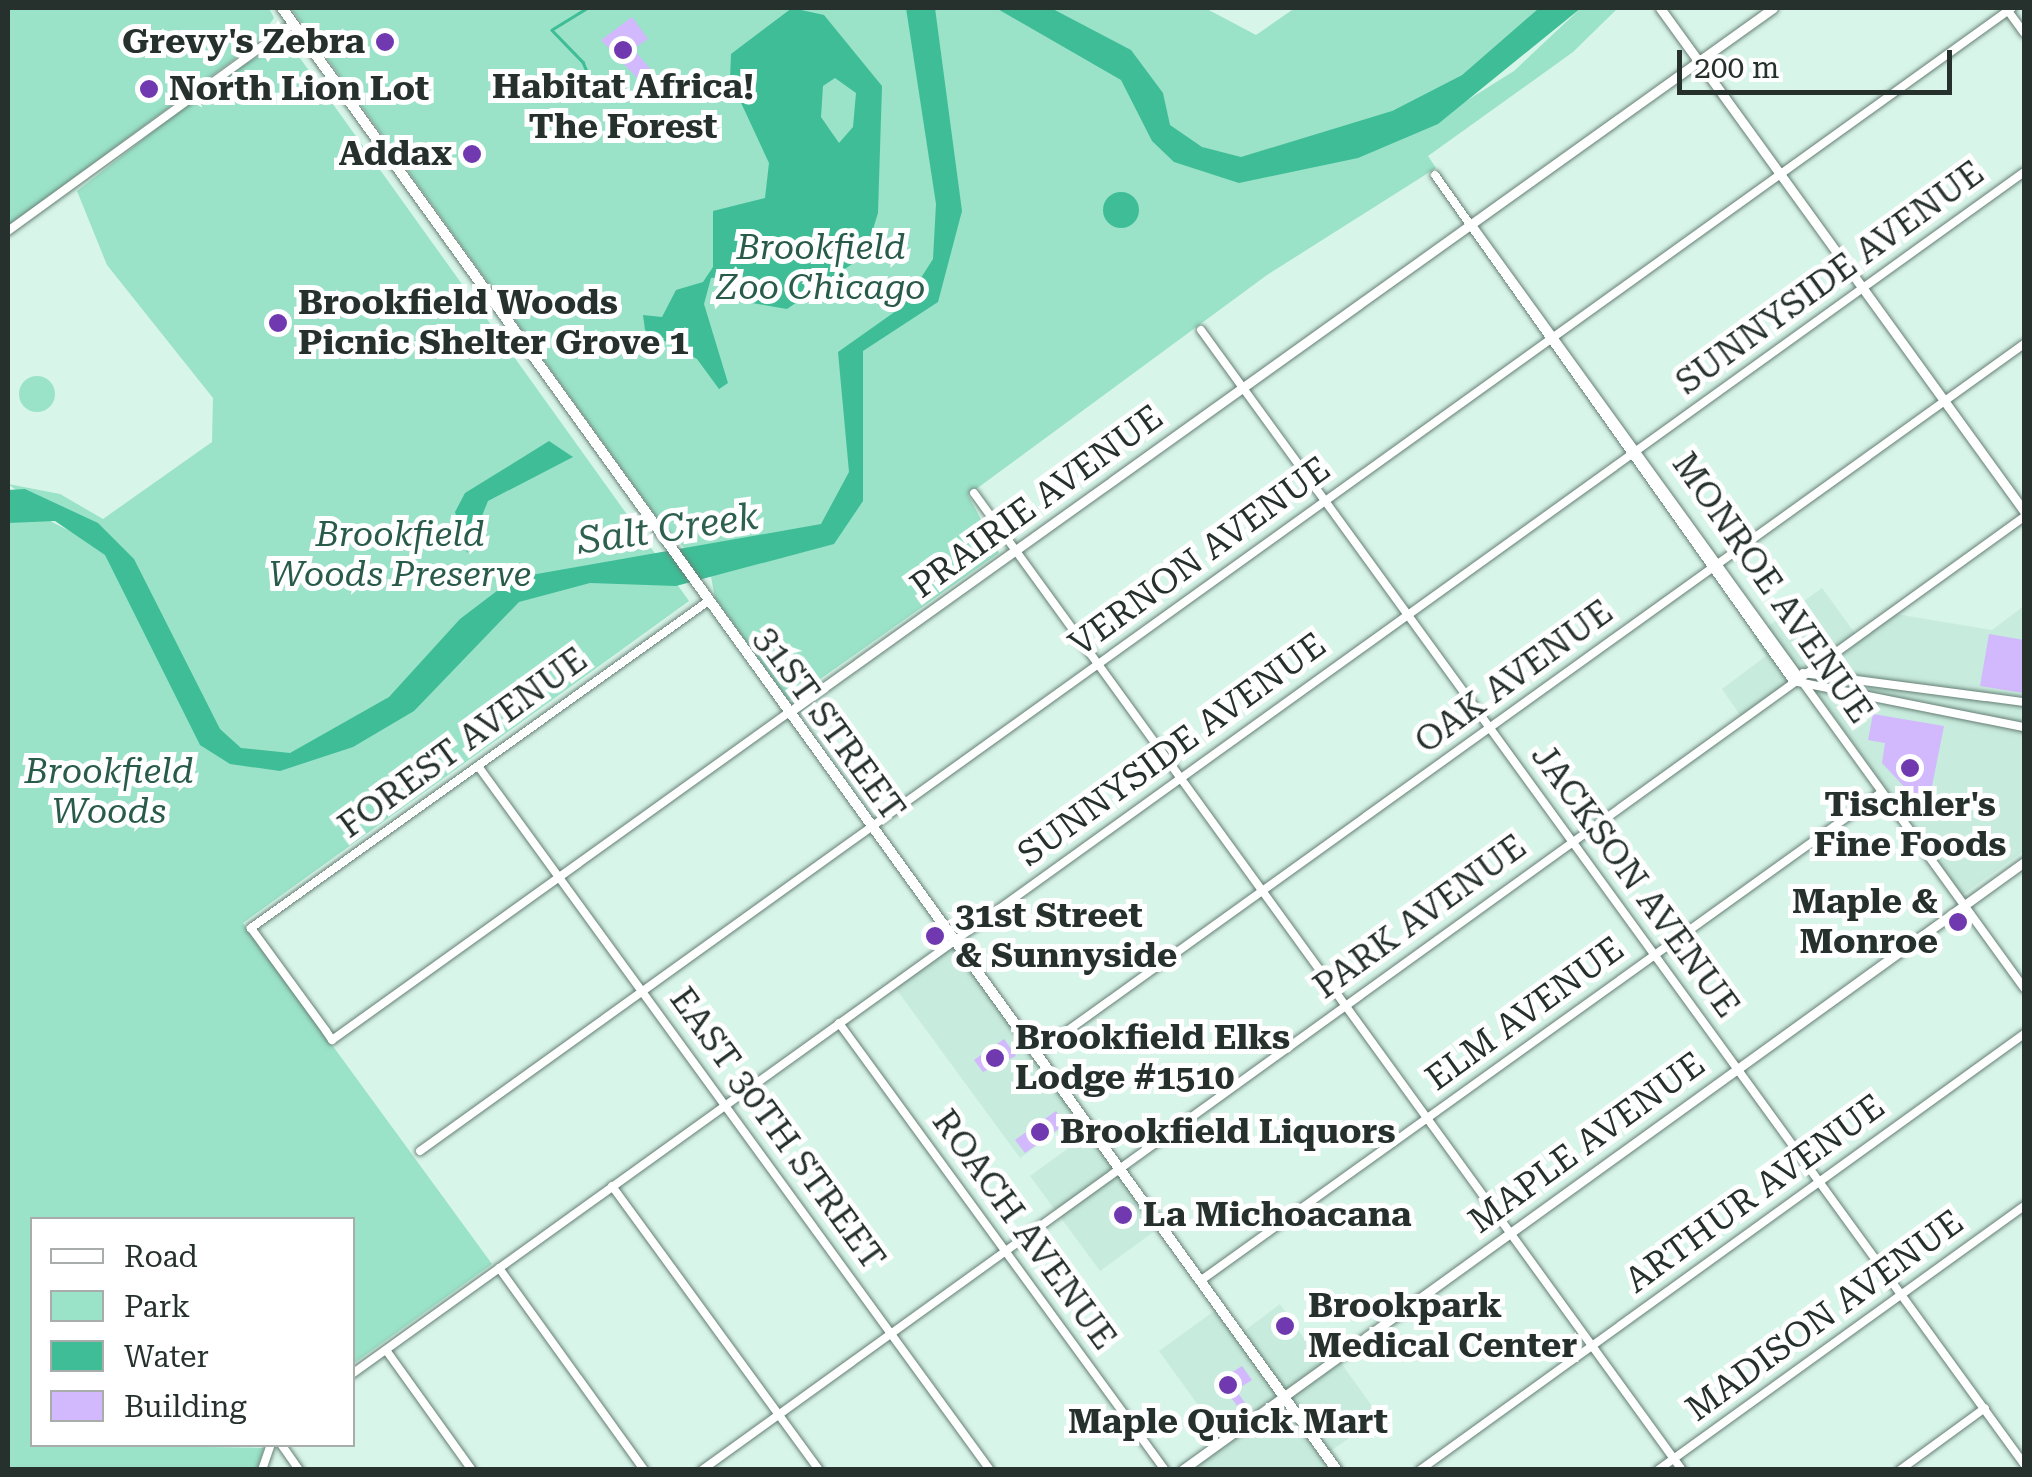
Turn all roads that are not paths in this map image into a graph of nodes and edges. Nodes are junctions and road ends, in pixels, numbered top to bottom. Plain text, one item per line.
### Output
1 (282, 8) edge
2 (1660, 8) edge
3 (1773, 8) edge
4 (2009, 9) edge
5 (294, 24) junction
6 (2024, 34) edge
7 (1698, 61) junction
8 (2024, 172) edge
9 (1780, 174) junction
10 (1435, 175) dead end
11 (1471, 224) junction
12 (8, 231) edge
13 (1863, 289) junction
14 (1201, 330) dead end
15 (1558, 334) junction
16 (1548, 342) junction
17 (2024, 344) edge
18 (1242, 388) junction
19 (1945, 402) junction
20 (1640, 447) junction
21 (1630, 454) junction
22 (974, 493) dead end
23 (1325, 501) junction
24 (2024, 514) edge
25 (1015, 552) junction
26 (1722, 561) junction
27 (1712, 568) junction
28 (706, 602) junction
29 (1407, 615) junction
30 (1097, 665) junction
31 (1803, 673) junction
32 (1793, 681) junction
33 (1813, 689) junction
34 (2024, 702) edge
35 (788, 713) junction
36 (1490, 728) junction
37 (2024, 728) edge
38 (478, 766) junction
39 (1180, 778) junction
40 (1882, 792) junction
41 (871, 828) junction
42 (1572, 842) junction
43 (2024, 862) edge
44 (560, 879) junction
45 (1262, 892) junction
46 (1964, 905) junction
47 (953, 941) junction
48 (1654, 955) junction
49 (2024, 988) edge
50 (642, 992) junction
51 (1344, 1005) junction
52 (839, 1023) junction
53 (2024, 1034) edge
54 (332, 1040) joint
55 (1036, 1054) junction
56 (1737, 1068) junction
57 (725, 1104) junction
58 (1427, 1118) junction
59 (420, 1151) dead end
60 (1118, 1168) junction
61 (1820, 1181) junction
62 (612, 1186) junction
63 (2024, 1206) edge
64 (1510, 1232) junction
65 (1005, 1252) junction
66 (499, 1268) junction
67 (1200, 1281) junction
68 (1902, 1295) junction
69 (892, 1334) junction
70 (1592, 1346) junction
71 (386, 1350) junction
72 (355, 1372) edge
73 (1284, 1396) junction
74 (1985, 1408) junction
75 (779, 1415) junction
76 (283, 1447) edge
77 (1674, 1458) junction
78 (2024, 1464) edge
79 (299, 1470) edge
80 (472, 1470) edge
81 (644, 1470) edge
82 (702, 1470) edge
83 (818, 1470) edge
84 (990, 1470) edge
85 (1165, 1470) edge
86 (1182, 1470) edge
87 (1337, 1470) edge
88 (1420, 1470) edge
89 (1658, 1470) edge
90 (1682, 1470) edge
91 (1900, 1470) edge

1 - 5 main road, 31ST STREET
2 - 7 street
3 - 7 street, PRAIRIE AVENUE
4 - 6 street
4 - 9 street, VERNON AVENUE
5 - 12 street
5 - 28 main road, 31ST STREET
7 - 9 street
7 - 11 street, PRAIRIE AVENUE
8 - 13 street, SUNNYSIDE AVENUE
9 - 13 street
9 - 15 street, VERNON AVENUE
10 - 11 street, MONROE AVENUE
11 - 15 street, MONROE AVENUE
11 - 16 street, MONROE AVENUE
11 - 18 street, PRAIRIE AVENUE
13 - 19 street
13 - 20 street, SUNNYSIDE AVENUE
14 - 18 street, JACKSON AVENUE
15 - 16 street, VERNON AVENUE
15 - 20 street, MONROE AVENUE
16 - 21 street, MONROE AVENUE
16 - 23 street, VERNON AVENUE
17 - 19 street, OAK AVENUE
18 - 23 street, JACKSON AVENUE
18 - 25 street, PRAIRIE AVENUE
19 - 24 street
19 - 26 street, OAK AVENUE
20 - 21 street, SUNNYSIDE AVENUE
20 - 26 street, MONROE AVENUE
21 - 27 street, MONROE AVENUE
21 - 29 street, SUNNYSIDE AVENUE
22 - 25 street
23 - 29 street, JACKSON AVENUE
23 - 30 street, VERNON AVENUE
24 - 31 street, PARK AVENUE
25 - 30 street
25 - 35 street, PRAIRIE AVENUE
26 - 27 street, OAK AVENUE
26 - 31 street, MONROE AVENUE
27 - 32 street, MONROE AVENUE
27 - 36 street, OAK AVENUE
28 - 35 main road, 31ST STREET
28 - 38 street, FOREST AVENUE
29 - 36 street, JACKSON AVENUE
29 - 39 street, SUNNYSIDE AVENUE
30 - 39 street
30 - 41 street, VERNON AVENUE
31 - 32 street, PARK AVENUE
31 - 33 street, MONROE AVENUE
31 - 34 street
32 - 33 street
32 - 42 street, PARK AVENUE
33 - 37 street
33 - 40 street, MONROE AVENUE
35 - 41 main road, 31ST STREET
35 - 44 street, PRAIRIE AVENUE
36 - 42 street, JACKSON AVENUE
36 - 45 street, OAK AVENUE
38 - 44 street, EAST 30TH STREET
38 - 54 street, FOREST AVENUE
39 - 45 street
39 - 47 street, SUNNYSIDE AVENUE
40 - 46 street, MONROE AVENUE
40 - 48 street, ELM AVENUE
41 - 47 main road, 31ST STREET
41 - 50 street, VERNON AVENUE
42 - 48 street, JACKSON AVENUE
42 - 51 street, PARK AVENUE
43 - 46 street, MAPLE AVENUE
44 - 50 street, EAST 30TH STREET
44 - 54 street, PRAIRIE AVENUE
45 - 51 street
45 - 55 street, OAK AVENUE
46 - 49 street, MONROE AVENUE
46 - 56 street, MAPLE AVENUE
47 - 52 street, SUNNYSIDE AVENUE
47 - 55 main road, 31ST STREET
48 - 56 street, JACKSON AVENUE
48 - 58 street, ELM AVENUE
50 - 57 street, EAST 30TH STREET
50 - 59 street, VERNON AVENUE
51 - 58 street
51 - 60 street, PARK AVENUE
52 - 57 street, SUNNYSIDE AVENUE
52 - 65 street, ROACH AVENUE
53 - 61 street, ARTHUR AVENUE
55 - 60 main road, 31ST STREET
56 - 61 street, JACKSON AVENUE
56 - 64 street, MAPLE AVENUE
57 - 62 street, SUNNYSIDE AVENUE
57 - 69 street, EAST 30TH STREET
58 - 64 street
58 - 67 street, ELM AVENUE
60 - 65 street, PARK AVENUE
60 - 67 main road, 31ST STREET
61 - 68 street, JACKSON AVENUE
61 - 70 street, ARTHUR AVENUE
62 - 66 street, SUNNYSIDE AVENUE
62 - 75 street
63 - 68 street, MADISON AVENUE
64 - 70 street
64 - 73 street, MAPLE AVENUE
65 - 69 street, PARK AVENUE
65 - 85 street, ROACH AVENUE
66 - 71 street, SUNNYSIDE AVENUE
66 - 81 street
67 - 73 main road, 31ST STREET
68 - 74 street, JACKSON AVENUE
68 - 77 street, MADISON AVENUE
69 - 75 street, PARK AVENUE
69 - 84 street, EAST 30TH STREET
70 - 77 street
70 - 88 street, ARTHUR AVENUE
71 - 72 street, SUNNYSIDE AVENUE
71 - 80 street
73 - 86 street, MAPLE AVENUE
73 - 87 main road, 31ST STREET
74 - 78 street, JACKSON AVENUE
74 - 91 street
75 - 82 street, PARK AVENUE
75 - 83 street
76 - 79 street
77 - 89 street, MADISON AVENUE
77 - 90 street

